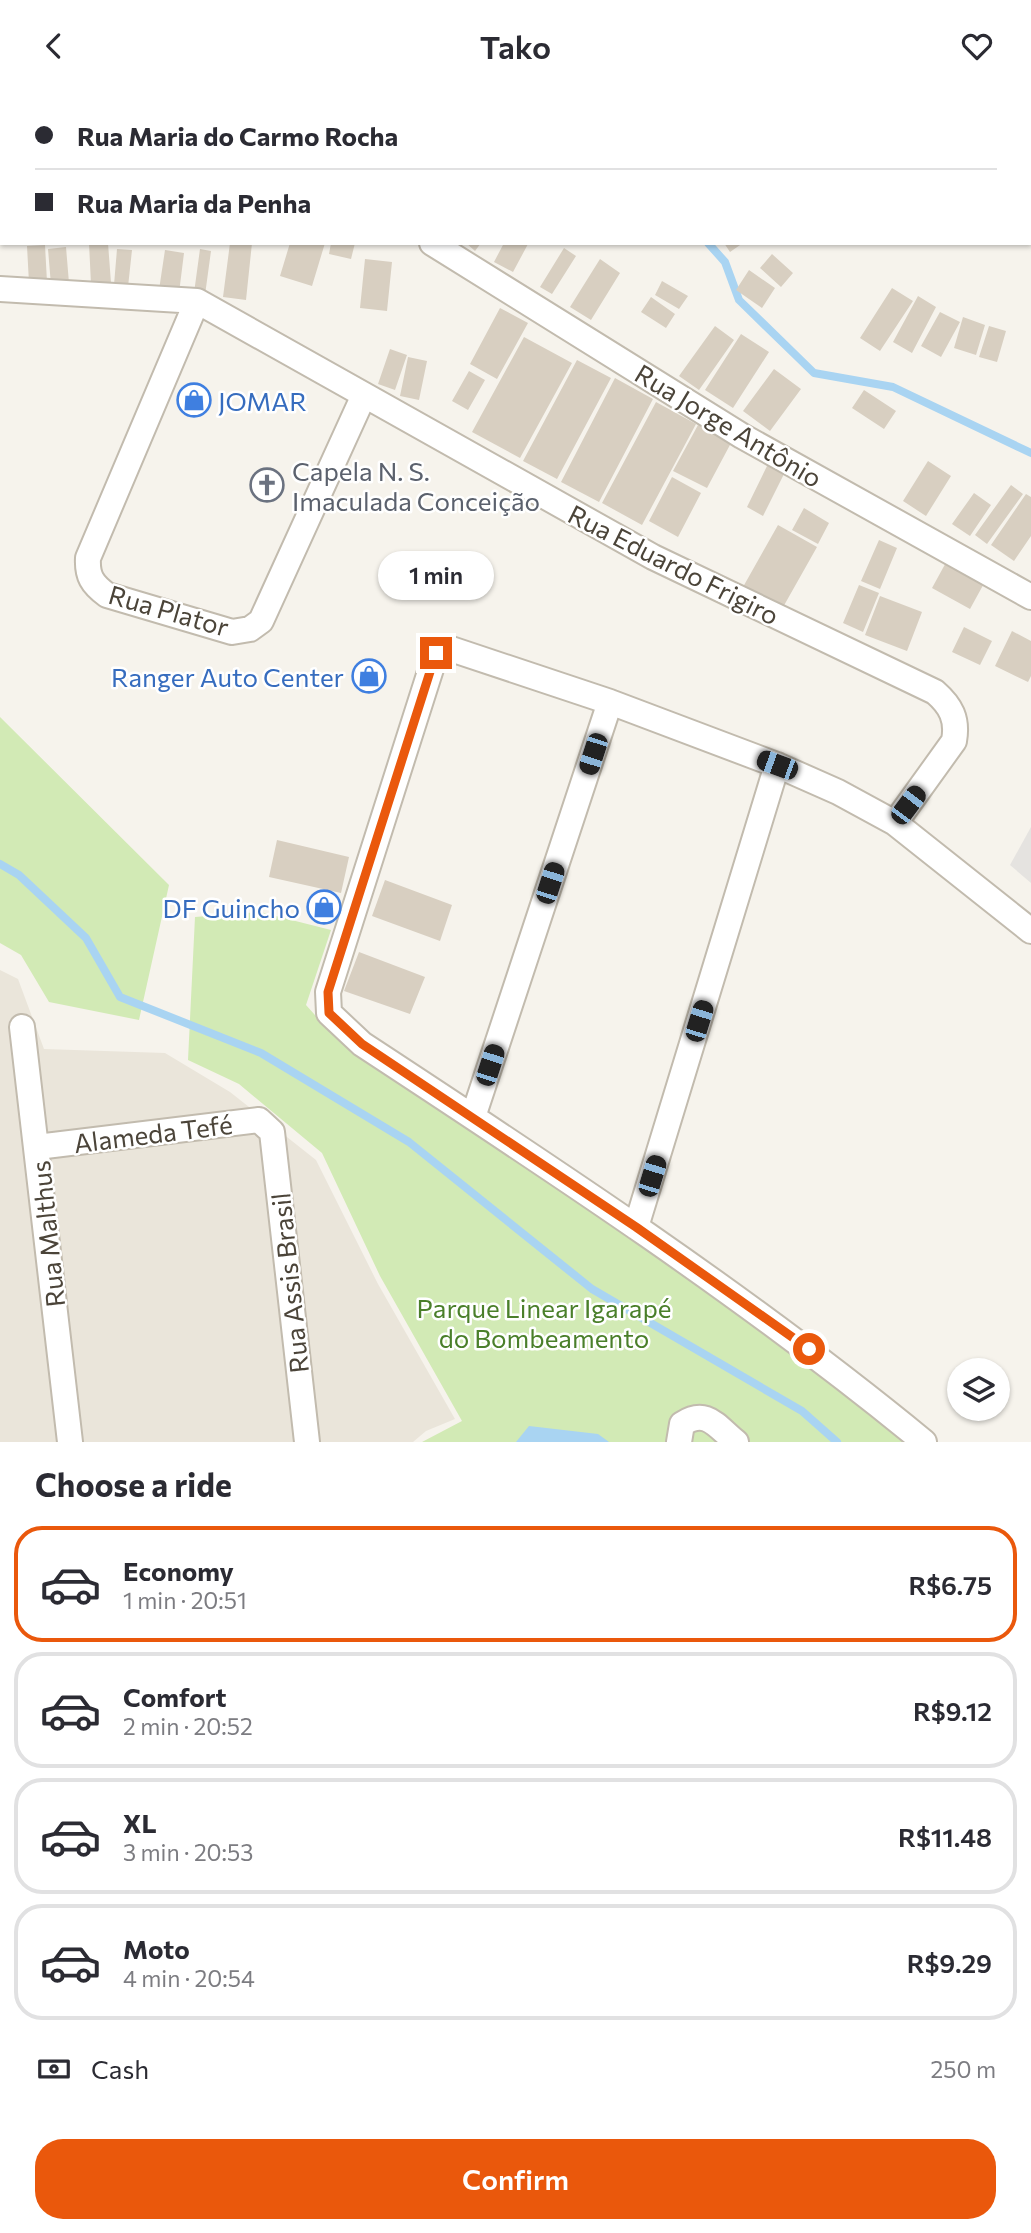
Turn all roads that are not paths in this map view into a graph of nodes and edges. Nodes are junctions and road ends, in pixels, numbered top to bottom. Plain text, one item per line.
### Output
1 (435, 245) edge
2 (0, 289) edge
3 (198, 301) junction
4 (364, 395) junction
5 (1031, 597) edge
6 (610, 702) junction
7 (777, 765) junction
8 (895, 823) junction
9 (1031, 931) edge
10 (22, 1027) dead end
11 (473, 1117) junction
12 (268, 1126) joint
13 (37, 1147) junction
14 (636, 1227) junction
15 (70, 1442) edge
16 (307, 1442) edge
17 (679, 1442) edge
18 (736, 1442) edge
19 (924, 1442) edge

1 - 5 street, Rua Jorge Antônio
2 - 3 street, Rua Eduardo Frigiro
3 - 4 street, Rua Eduardo Frigiro
3 - 4 street, Rua Plator
4 - 8 street, Rua Eduardo Frigiro
6 - 7 street
6 - 11 street
6 - 11 street
7 - 8 street
7 - 14 street
8 - 9 street
10 - 13 street, Rua Malthus
11 - 14 street
12 - 13 street, Alameda Tefé
12 - 16 street, Rua Assis Brasil
13 - 15 street, Rua Malthus
14 - 19 street
17 - 18 street

